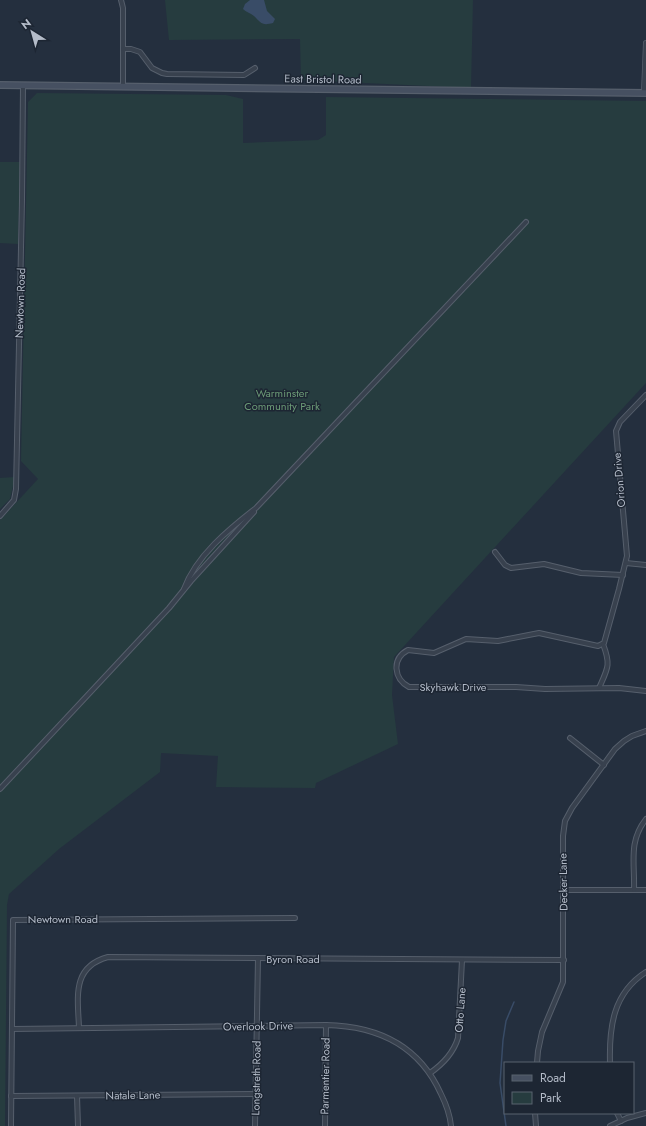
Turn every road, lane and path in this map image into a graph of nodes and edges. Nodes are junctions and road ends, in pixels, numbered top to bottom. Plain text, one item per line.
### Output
1 (121, 0) edge
2 (646, 43) edge
3 (123, 49) junction
4 (255, 68) dead end
5 (0, 85) edge
6 (23, 85) junction
7 (123, 86) junction
8 (645, 93) edge
9 (526, 222) dead end
10 (646, 395) edge
11 (256, 508) junction
12 (0, 516) edge
13 (495, 552) dead end
14 (626, 563) junction
15 (646, 565) edge
16 (623, 575) junction
17 (184, 589) junction
18 (602, 644) junction
19 (599, 688) junction
20 (646, 690) edge
21 (646, 730) edge
22 (570, 738) dead end
23 (604, 765) junction
24 (0, 789) edge
25 (646, 819) edge
26 (563, 890) junction
27 (634, 890) junction
28 (646, 890) edge
29 (295, 918) dead end
30 (258, 958) junction
31 (462, 960) junction
32 (564, 960) junction
33 (646, 972) edge
34 (326, 1025) junction
35 (257, 1026) junction
36 (79, 1028) junction
37 (12, 1029) junction
38 (537, 1062) edge
39 (610, 1062) edge
40 (430, 1073) junction
41 (256, 1094) junction
42 (11, 1096) junction
43 (77, 1096) junction
44 (646, 1113) edge
45 (535, 1114) edge
46 (618, 1114) edge
47 (621, 1121) junction
48 (11, 1126) edge
49 (78, 1126) edge
50 (255, 1126) edge
51 (326, 1126) edge
52 (451, 1126) edge
53 (536, 1126) edge
54 (610, 1126) edge

1 - 3 street
2 - 8 street
3 - 4 street
3 - 7 street
5 - 6 main road, East Bristol Road
6 - 7 main road, East Bristol Road
6 - 12 street, Newtown Road
7 - 8 main road, East Bristol Road
9 - 11 street
10 - 14 street, Orion Drive
11 - 17 street
11 - 17 street
13 - 16 street
14 - 15 street
14 - 16 street, Orion Drive
16 - 18 street
17 - 24 street
18 - 19 street
18 - 19 street, Skyhawk Drive
19 - 20 street, Skyhawk Drive
21 - 23 street, Decker Lane
22 - 23 street
23 - 26 street, Decker Lane
25 - 27 street
26 - 27 street
26 - 32 street, Decker Lane
27 - 28 street
29 - 37 street, Newtown Road
30 - 31 street, Byron Road
30 - 35 street, Longstreth Road
30 - 36 street, Byron Road
31 - 32 street, Byron Road
31 - 40 street, Otto Lane
32 - 38 street, Decker Lane
33 - 39 street
34 - 35 street, Overlook Drive
34 - 40 street, Overlook Drive
34 - 51 street, Parmentier Road
35 - 36 street, Overlook Drive
35 - 41 street, Longstreth Road
36 - 37 street, Overlook Drive
37 - 42 street, Newtown Road
40 - 52 street, Overlook Drive
41 - 43 street, Natale Lane
41 - 50 street, Longstreth Road
42 - 43 street, Natale Lane
42 - 48 street, Newtown Road
43 - 49 street
44 - 47 street
45 - 53 street
46 - 47 street
47 - 54 street

